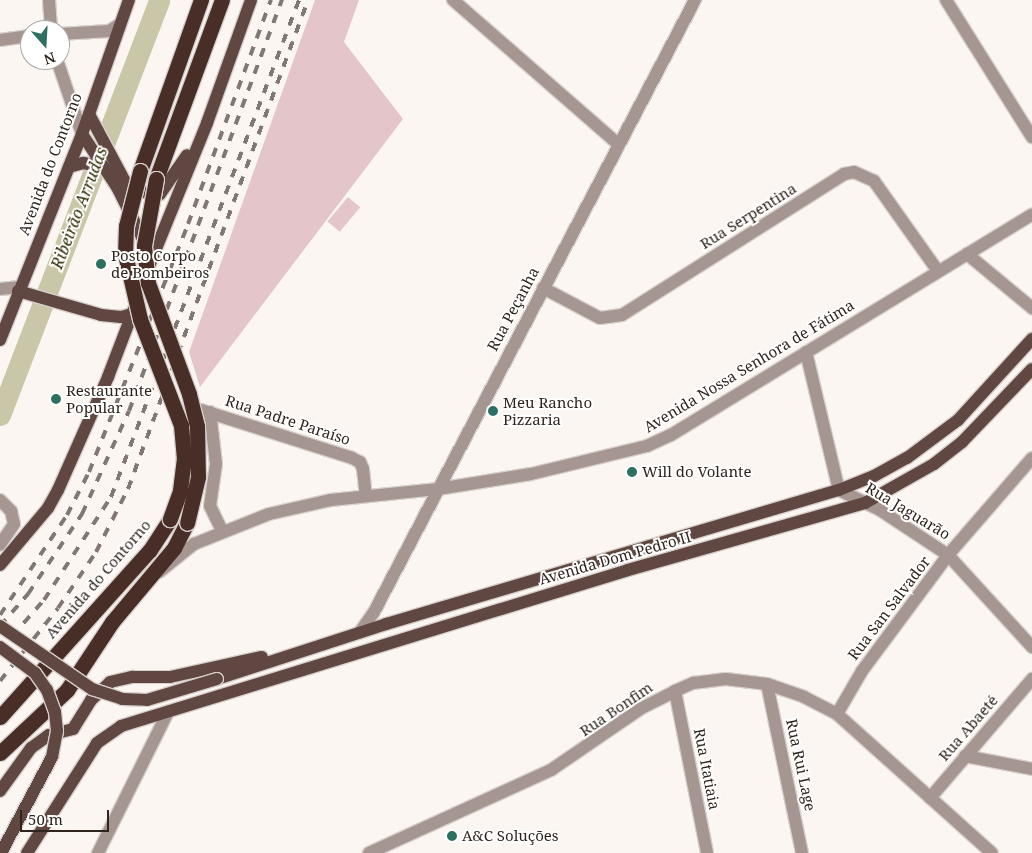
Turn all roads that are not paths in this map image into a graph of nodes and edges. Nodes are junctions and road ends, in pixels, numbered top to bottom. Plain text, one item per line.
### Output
1 (49, 0) edge
2 (129, 0) edge
3 (202, 0) edge
4 (222, 0) edge
5 (251, 0) edge
6 (453, 0) edge
7 (695, 0) edge
8 (946, 0) edge
9 (51, 20) edge
10 (120, 24) junction
11 (70, 33) edge
12 (20, 37) edge
13 (0, 40) edge
14 (60, 70) edge
15 (89, 114) junction
16 (207, 123) junction
17 (82, 134) junction
18 (1032, 137) edge
19 (617, 143) junction
20 (68, 167) junction
21 (104, 167) junction
22 (1032, 215) edge
23 (967, 254) junction
24 (152, 256) junction
25 (938, 271) junction
26 (543, 288) junction
27 (0, 290) edge
28 (18, 293) junction
29 (1032, 308) edge
30 (132, 314) junction
31 (1032, 339) edge
32 (0, 340) edge
33 (806, 352) junction
34 (1032, 369) edge
35 (1032, 458) edge
36 (438, 489) junction
37 (839, 490) junction
38 (366, 496) junction
39 (0, 500) edge
40 (865, 503) junction
41 (222, 530) junction
42 (0, 545) edge
43 (948, 555) junction
44 (0, 565) edge
45 (150, 579) junction
46 (0, 626) edge
47 (360, 632) junction
48 (0, 648) edge
49 (1032, 648) edge
50 (299, 652) junction
51 (1032, 679) edge
52 (767, 684) junction
53 (675, 690) junction
54 (168, 712) junction
55 (837, 714) junction
56 (0, 717) edge
57 (0, 753) edge
58 (965, 756) junction
59 (1032, 769) edge
60 (0, 791) edge
61 (930, 798) junction
62 (1, 853) edge
63 (26, 853) edge
64 (98, 853) edge
65 (369, 853) edge
66 (707, 853) edge
67 (802, 853) edge
68 (992, 853) edge

1 - 9 street
2 - 10 main road, Avenida do Contorno
3 - 56 highway, Avenida do Contorno, bridge
4 - 45 highway, bridge
5 - 16 main road
6 - 19 street
7 - 19 street, Rua Peçanha
8 - 18 street
10 - 11 street
10 - 15 main road, Avenida do Contorno
12 - 13 street
14 - 17 street
15 - 16 main road
15 - 17 main road, Avenida do Contorno
16 - 24 main road
17 - 20 main road, Avenida do Contorno
17 - 21 main road
19 - 26 street, Rua Peçanha
20 - 21 main road
20 - 28 main road, Avenida do Contorno
21 - 24 main road
22 - 23 street, Avenida Nossa Senhora de Fátima
23 - 25 street, Avenida Nossa Senhora de Fátima
23 - 29 street
24 - 30 main road
25 - 26 street, Rua Serpentina
25 - 33 street, Avenida Nossa Senhora de Fátima
26 - 36 street, Rua Peçanha
27 - 28 street
28 - 30 main road
28 - 32 main road, Avenida do Contorno
30 - 44 main road
31 - 37 main road, Avenida Dom Pedro II
33 - 36 street, Avenida Nossa Senhora de Fátima
33 - 37 street
34 - 40 main road, Avenida Dom Pedro II
35 - 43 street, Rua San Salvador
36 - 38 street, Avenida Nossa Senhora de Fátima
36 - 47 street, Rua Peçanha
37 - 40 street, Rua Jaguarão
37 - 47 main road, Avenida Dom Pedro II
38 - 41 street, Avenida Nossa Senhora de Fátima
38 - 41 street, Rua Padre Paraíso
39 - 42 street
40 - 43 street, Rua Jaguarão
40 - 54 main road, Avenida Dom Pedro II
41 - 45 street, Avenida Nossa Senhora de Fátima
43 - 49 street, Rua Jaguarão
43 - 55 street, Rua San Salvador
45 - 57 highway
46 - 50 main road, Avenida Dom Pedro II, bridge
47 - 50 main road, Avenida Dom Pedro II
48 - 62 main road, bridge
50 - 60 main road
51 - 58 street, Rua Abaeté
52 - 53 street, Rua Bonfim
52 - 55 street, Rua Bonfim
52 - 67 street, Rua Rui Lage
53 - 65 street, Rua Bonfim
53 - 66 street, Rua Itatiaia
54 - 63 main road, Avenida Dom Pedro II
54 - 64 street
55 - 61 street, Rua Bonfim
58 - 59 street
58 - 61 street, Rua Abaeté
61 - 68 street, Rua Bonfim

